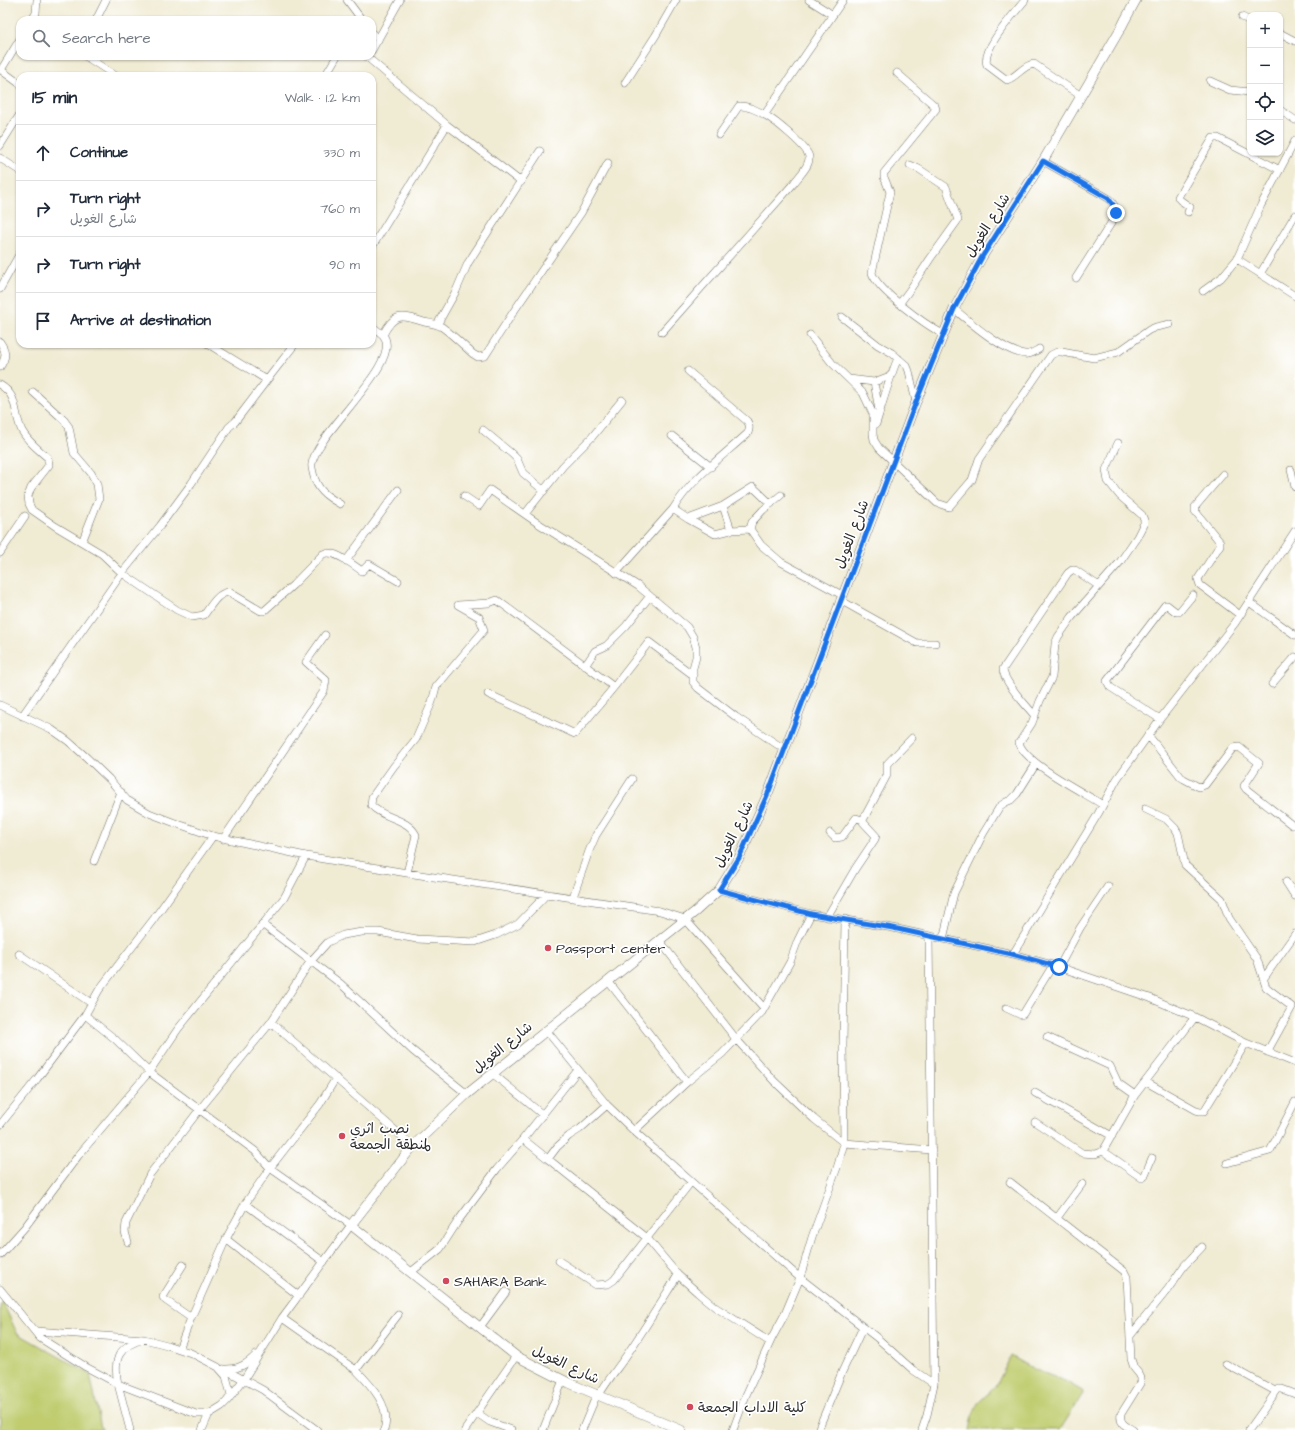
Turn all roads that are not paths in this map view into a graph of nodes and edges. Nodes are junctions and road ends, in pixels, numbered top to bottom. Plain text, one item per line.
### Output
1 (37, 0) edge
2 (106, 0) edge
3 (347, 0) edge
4 (400, 0) edge
5 (676, 0) edge
6 (809, 0) edge
7 (843, 0) edge
8 (1025, 0) edge
9 (1136, 0) edge
10 (1142, 0) edge
11 (833, 15) junction
12 (34, 16) edge
13 (98, 16) edge
14 (359, 16) edge
15 (1242, 17) dead end
16 (1247, 20) edge
17 (1122, 26) junction
18 (1283, 35) edge
19 (376, 37) edge
20 (378, 40) junction
21 (1295, 41) edge
22 (376, 43) edge
23 (16, 46) edge
24 (91, 60) edge
25 (335, 60) edge
26 (371, 60) edge
27 (110, 72) edge
28 (327, 72) edge
29 (897, 73) dead end
30 (16, 81) edge
31 (1210, 81) dead end
32 (624, 83) dead end
33 (1247, 92) edge
34 (1081, 96) junction
35 (1283, 112) edge
36 (765, 114) junction
37 (16, 120) edge
38 (1295, 120) edge
39 (447, 125) junction
40 (719, 135) dead end
41 (1295, 141) edge
42 (0, 146) edge
43 (540, 151) dead end
44 (0, 158) edge
45 (1043, 161) junction
46 (608, 163) dead end
47 (910, 165) dead end
48 (16, 168) edge
49 (1280, 170) junction
50 (521, 182) junction
51 (1188, 212) dead end
52 (1295, 215) edge
53 (376, 240) edge
54 (1237, 259) junction
55 (16, 260) edge
56 (1260, 274) junction
57 (1076, 278) dead end
58 (0, 289) edge
59 (1203, 290) dead end
60 (1295, 296) edge
61 (900, 303) junction
62 (954, 309) junction
63 (842, 317) dead end
64 (1170, 324) dead end
65 (437, 325) junction
66 (376, 329) edge
67 (662, 332) dead end
68 (943, 334) junction
69 (383, 335) junction
70 (810, 335) dead end
71 (0, 342) edge
72 (215, 348) edge
73 (293, 348) edge
74 (1039, 350) dead end
75 (898, 358) junction
76 (0, 367) edge
77 (688, 371) dead end
78 (890, 376) junction
79 (849, 379) junction
80 (267, 380) junction
81 (874, 382) junction
82 (0, 385) edge
83 (33, 392) dead end
84 (622, 400) dead end
85 (916, 402) junction
86 (879, 413) junction
87 (874, 429) junction
88 (483, 430) dead end
89 (672, 436) dead end
90 (1118, 443) dead end
91 (893, 460) junction
92 (711, 467) junction
93 (1291, 470) dead end
94 (1223, 474) dead end
95 (1295, 487) edge
96 (398, 490) dead end
97 (544, 491) junction
98 (781, 495) dead end
99 (464, 496) dead end
100 (340, 504) dead end
101 (771, 504) junction
102 (723, 506) junction
103 (673, 509) junction
104 (525, 514) junction
105 (25, 516) dead end
106 (688, 519) junction
107 (750, 529) junction
108 (731, 530) junction
109 (1295, 531) edge
110 (82, 542) junction
111 (0, 553) edge
112 (346, 561) junction
113 (122, 573) junction
114 (616, 573) junction
115 (398, 581) dead end
116 (1099, 586) junction
117 (1193, 595) dead end
118 (650, 596) junction
119 (841, 597) junction
120 (1250, 602) junction
121 (1240, 615) junction
122 (1295, 635) edge
123 (325, 636) dead end
124 (935, 643) dead end
125 (1295, 657) edge
126 (585, 666) junction
127 (693, 676) junction
128 (1272, 684) dead end
129 (614, 687) junction
130 (488, 694) dead end
131 (0, 705) edge
132 (22, 716) junction
133 (1035, 716) junction
134 (1160, 719) junction
135 (1148, 735) junction
136 (912, 738) dead end
137 (784, 749) junction
138 (1036, 764) junction
139 (632, 779) dead end
140 (121, 792) junction
141 (1103, 805) junction
142 (1145, 808) dead end
143 (863, 820) junction
144 (1292, 825) dead end
145 (830, 833) dead end
146 (213, 836) junction
147 (224, 839) junction
148 (306, 856) junction
149 (94, 861) dead end
150 (406, 873) junction
151 (1286, 882) dead end
152 (1108, 886) dead end
153 (719, 890) junction
154 (547, 894) junction
155 (1295, 896) edge
156 (573, 897) junction
157 (811, 914) junction
158 (827, 916) junction
159 (685, 919) junction
160 (846, 919) junction
161 (262, 924) junction
162 (1295, 934) edge
163 (929, 936) junction
164 (943, 939) junction
165 (659, 940) junction
166 (19, 954) dead end
167 (1012, 954) junction
168 (310, 962) junction
169 (1056, 966) junction
170 (1264, 978) junction
171 (608, 981) junction
172 (91, 1003) junction
173 (1294, 1005) edge
174 (764, 1008) junction
175 (1006, 1008) dead end
176 (85, 1015) junction
177 (1195, 1018) junction
178 (271, 1022) junction
179 (546, 1030) junction
180 (1047, 1037) dead end
181 (736, 1039) junction
182 (1246, 1043) junction
183 (1267, 1052) junction
184 (1295, 1063) edge
185 (578, 1070) junction
186 (149, 1072) junction
187 (492, 1073) junction
188 (336, 1078) junction
189 (687, 1082) junction
190 (1146, 1082) junction
191 (467, 1094) junction
192 (1035, 1094) dead end
193 (1135, 1095) junction
194 (1295, 1102) edge
195 (607, 1105) junction
196 (200, 1109) junction
197 (543, 1115) junction
198 (1035, 1122) dead end
199 (0, 1125) edge
200 (634, 1131) junction
201 (1112, 1136) junction
202 (523, 1139) junction
203 (844, 1143) junction
204 (413, 1146) junction
205 (932, 1150) junction
206 (1103, 1152) junction
207 (1152, 1158) dead end
208 (548, 1159) junction
209 (1227, 1163) dead end
210 (270, 1168) junction
211 (691, 1182) junction
212 (1010, 1182) dead end
213 (1082, 1184) dead end
214 (245, 1204) junction
215 (1057, 1218) junction
216 (351, 1225) junction
217 (647, 1238) junction
218 (226, 1239) junction
219 (128, 1242) dead end
220 (1202, 1247) dead end
221 (0, 1255) edge
222 (559, 1261) dead end
223 (324, 1262) junction
224 (183, 1264) dead end
225 (411, 1272) junction
226 (678, 1275) junction
227 (800, 1278) junction
228 (0, 1289) edge
229 (506, 1292) dead end
230 (299, 1296) junction
231 (398, 1315) dead end
232 (191, 1318) junction
233 (282, 1318) junction
234 (863, 1327) junction
235 (480, 1328) junction
236 (36, 1331) junction
237 (1130, 1336) junction
238 (144, 1339) junction
239 (770, 1342) junction
240 (179, 1349) junction
241 (261, 1351) junction
242 (516, 1356) junction
243 (1226, 1364) dead end
244 (221, 1368) junction
245 (356, 1370) junction
246 (244, 1379) junction
247 (563, 1380) junction
248 (118, 1384) junction
249 (934, 1384) junction
250 (1275, 1391) junction
251 (598, 1394) junction
252 (1295, 1394) edge
253 (231, 1395) junction
254 (477, 1413) junction
255 (208, 1414) junction
256 (130, 1430) edge
257 (202, 1430) edge
258 (316, 1430) edge
259 (384, 1430) edge
260 (465, 1430) edge
261 (512, 1430) edge
262 (543, 1430) edge
263 (582, 1430) edge
264 (681, 1430) edge
265 (733, 1430) edge
266 (818, 1430) edge
267 (922, 1430) edge
268 (1133, 1430) edge
269 (1249, 1430) edge

1 - 12 street
2 - 13 street
3 - 14 street
4 - 20 street
5 - 32 street
6 - 11 street
7 - 11 street
8 - 34 street
9 - 17 street, شارع الغويل
10 - 17 street, شارع الغويل
11 - 36 street
15 - 16 street
17 - 34 street, شارع الغويل
18 - 21 street
19 - 20 street
20 - 22 street
23 - 30 street
24 - 27 street
25 - 28 street
26 - 39 street
29 - 61 street
31 - 33 street
34 - 45 street, شارع الغويل
35 - 38 street
36 - 40 street
36 - 67 street
37 - 42 street
39 - 50 street
39 - 53 street
41 - 49 street
43 - 50 street
44 - 48 street
45 - 57 street
45 - 62 street, شارع الغويل
46 - 65 street
47 - 61 street
49 - 51 street
49 - 54 street
50 - 65 street
52 - 56 street
54 - 56 street
54 - 59 street
55 - 58 street
56 - 60 street
61 - 68 street
62 - 68 street, شارع الغويل
62 - 74 street
63 - 75 street
64 - 91 street
65 - 69 street
66 - 69 street
68 - 85 street, شارع الغويل
69 - 100 street
70 - 79 street
71 - 76 street
72 - 80 street
73 - 80 street
75 - 78 street
75 - 85 street
77 - 92 street
78 - 81 street
78 - 86 street
79 - 81 street
79 - 87 street
80 - 113 street
81 - 86 street
82 - 110 street
83 - 110 street
84 - 97 street
85 - 91 street, شارع الغويل
86 - 87 street
87 - 91 street
88 - 97 street
89 - 92 street
90 - 116 street
91 - 119 street, شارع الغويل
92 - 103 street
93 - 95 street
94 - 121 street
96 - 112 street
97 - 104 street
98 - 101 street
99 - 104 street
101 - 102 street
101 - 107 street
102 - 106 street
102 - 108 street
103 - 106 street
103 - 114 street
104 - 114 street
105 - 111 street
106 - 108 street
107 - 108 street
107 - 119 street
109 - 120 street
110 - 113 street
112 - 113 street
112 - 115 street
113 - 132 street
114 - 118 street
116 - 133 street
116 - 133 street
117 - 134 street
118 - 126 street
118 - 127 street
119 - 124 street
119 - 137 street, شارع الغويل
120 - 121 street
120 - 122 street
121 - 134 street
123 - 147 street
125 - 128 street
126 - 129 street
126 - 150 street
127 - 129 street
127 - 137 street
129 - 130 street
131 - 132 street
132 - 140 street
133 - 138 street
134 - 135 street
135 - 141 street
135 - 144 street
136 - 143 street
137 - 153 street, شارع الغويل
138 - 141 street
138 - 164 street
139 - 156 street
140 - 146 street
140 - 149 street
141 - 167 street
142 - 170 street
143 - 145 street
143 - 158 street
146 - 147 street
146 - 172 street
147 - 148 street
148 - 150 street
148 - 161 street
150 - 154 street
151 - 155 street
152 - 169 street
153 - 157 street
153 - 159 street, شارع الغويل
154 - 156 street
154 - 168 street
156 - 159 street
157 - 158 street
157 - 174 street
158 - 160 street
159 - 165 street, شارع الغويل
159 - 174 street
160 - 163 street
160 - 203 street
161 - 168 street
161 - 186 street
162 - 170 street
163 - 164 street
163 - 205 street
164 - 167 street
165 - 171 street, شارع الغويل
165 - 181 street
166 - 172 street
167 - 169 street
168 - 178 street
168 - 191 street
169 - 175 street
169 - 177 street
170 - 173 street
171 - 179 street, شارع الغويل
171 - 189 street
172 - 176 street
173 - 183 street
174 - 181 street
176 - 186 street
176 - 199 street
177 - 182 street
177 - 190 street
178 - 188 street
178 - 196 street
179 - 185 street
179 - 187 street, شارع الغويل
180 - 193 street
181 - 189 street
181 - 203 street
182 - 183 street
182 - 190 street
183 - 184 street
185 - 195 street
185 - 197 street
186 - 196 street
186 - 221 street
187 - 191 street, شارع الغويل
187 - 197 street
188 - 204 street
188 - 210 street
189 - 200 street
190 - 193 street
191 - 204 street, شارع الغويل
192 - 201 street
193 - 201 street
194 - 209 street
195 - 200 street
195 - 208 street
196 - 210 street
196 - 219 street
197 - 202 street
198 - 206 street
200 - 211 street
201 - 206 street
202 - 208 street
202 - 225 street
203 - 205 street
203 - 227 street
204 - 216 street, شارع الغويل
205 - 249 street
206 - 207 street
208 - 217 street
210 - 214 street
210 - 216 street
211 - 217 street
211 - 227 street
212 - 215 street
213 - 215 street
214 - 218 street
214 - 223 street
215 - 237 street
216 - 223 street
216 - 225 street, شارع الغويل
217 - 222 street
217 - 226 street
218 - 230 street
218 - 232 street
220 - 237 street
223 - 230 street
224 - 232 street
225 - 235 street, شارع الغويل
226 - 239 street
226 - 251 street
227 - 234 street
227 - 239 street
228 - 236 street
229 - 235 street
230 - 233 street
231 - 245 street
232 - 240 street
233 - 241 street
233 - 245 street
234 - 249 street
234 - 266 street
235 - 242 street, شارع الغويل
236 - 238 street
236 - 248 street
237 - 268 street
238 - 240 street
238 - 248 street
239 - 265 street
240 - 244 street
241 - 244 street
241 - 246 street
242 - 247 street, شارع الغويل
242 - 254 street
243 - 250 street
244 - 246 street
244 - 253 street
245 - 259 street
246 - 253 street
246 - 258 street
247 - 251 street, شارع الغويل
247 - 262 street
248 - 255 street
248 - 256 street
249 - 267 street
250 - 252 street
250 - 269 street
251 - 263 street
251 - 264 street, شارع الغويل
253 - 255 street
254 - 260 street
254 - 261 street
255 - 257 street

